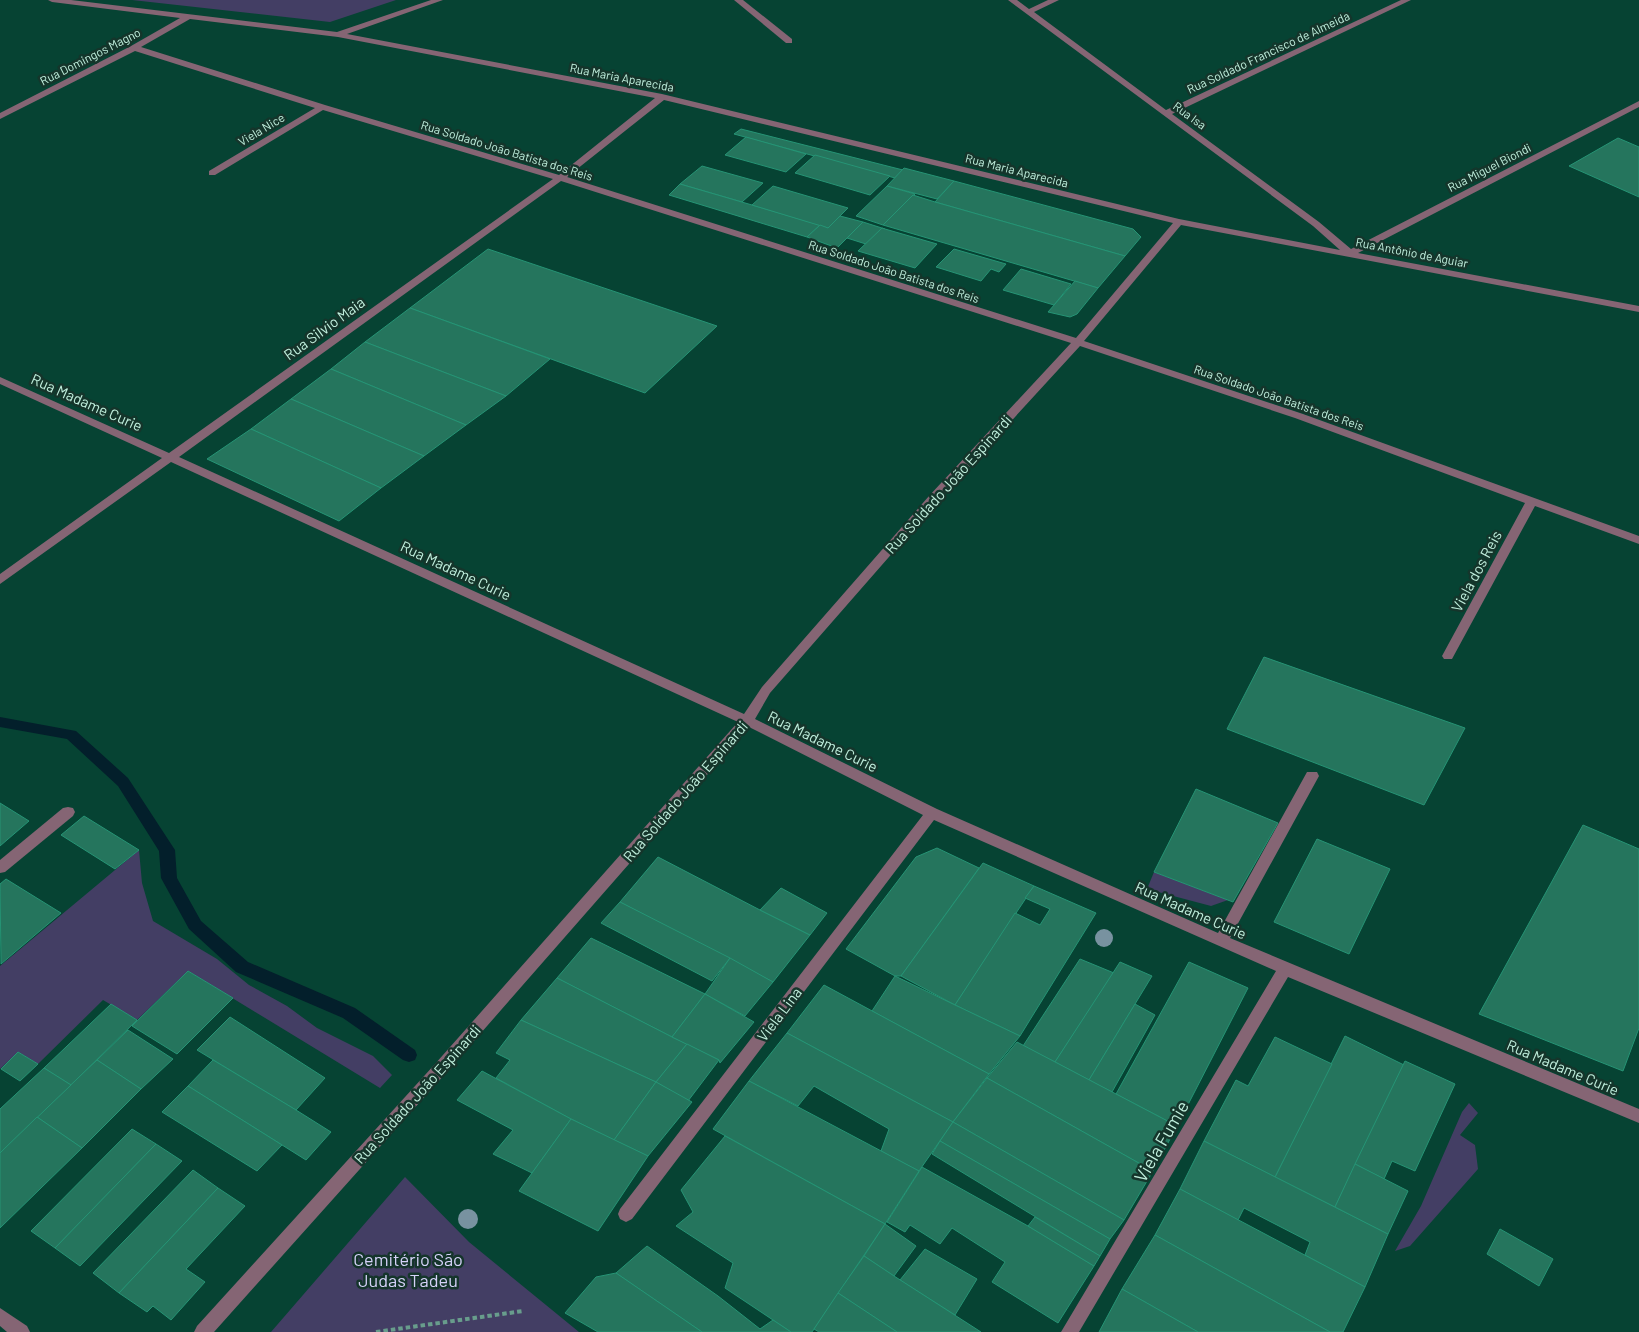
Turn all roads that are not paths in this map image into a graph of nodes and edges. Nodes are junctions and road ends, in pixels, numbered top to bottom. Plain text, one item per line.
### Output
1 (52, 0) edge
2 (439, 0) edge
3 (738, 0) edge
4 (1012, 0) edge
5 (1055, 0) edge
6 (1407, 0) edge
7 (1028, 12) junction
8 (190, 16) junction
9 (338, 35) junction
10 (789, 41) dead end
11 (134, 48) junction
12 (662, 97) junction
13 (1639, 104) edge
14 (322, 107) junction
15 (1166, 113) junction
16 (0, 116) edge
17 (212, 173) dead end
18 (560, 178) junction
19 (1180, 222) junction
20 (1350, 253) junction
21 (1639, 309) edge
22 (1078, 342) junction
23 (0, 380) edge
24 (171, 458) junction
25 (1532, 501) junction
26 (1639, 540) edge
27 (0, 580) edge
28 (1448, 656) dead end
29 (747, 721) junction
30 (1312, 776) dead end
31 (68, 812) dead end
32 (932, 813) junction
33 (0, 868) edge
34 (1221, 941) junction
35 (1285, 969) junction
36 (1639, 1116) edge
37 (626, 1214) dead end
38 (0, 1316) edge
39 (21, 1332) edge
40 (203, 1332) edge
41 (1070, 1332) edge

1 - 8 street, Rua Maria Aparecida
2 - 9 street
3 - 10 street
4 - 7 street, Rua Isa
5 - 7 street
6 - 15 street, Rua Soldado Francisco de Almeida
7 - 15 street, Rua Isa
8 - 9 street, Rua Maria Aparecida
8 - 11 street, Rua Domingos Magno
9 - 12 street, Rua Maria Aparecida
11 - 14 street, Rua Soldado João Batista dos Reis
11 - 16 street, Rua Domingos Magno
12 - 18 street, Rua Silvio Maia
12 - 19 street, Rua Maria Aparecida
13 - 20 street, Rua Miguel Biondi
14 - 17 street, Viela Nice
14 - 18 street, Rua Soldado João Batista dos Reis
15 - 20 street, Rua Isa
18 - 22 street, Rua Soldado João Batista dos Reis
18 - 24 street, Rua Silvio Maia
19 - 20 street, Rua Antônio de Aguiar
19 - 22 street, Rua Soldado João Espinardi
20 - 21 street, Rua Antônio de Aguiar
22 - 25 street, Rua Soldado João Batista dos Reis
22 - 29 street, Rua Soldado João Espinardi
23 - 24 street, Rua Madame Curie
24 - 27 street, Rua Silvio Maia
24 - 29 street, Rua Madame Curie
25 - 26 street, Rua Soldado João Batista dos Reis
25 - 28 street, Viela dos Reis
29 - 32 street, Rua Madame Curie
29 - 40 street, Rua Soldado João Espinardi
30 - 34 street
31 - 33 street
32 - 34 street, Rua Madame Curie
32 - 37 street, Viela Lina
34 - 35 street, Rua Madame Curie
35 - 36 street, Rua Madame Curie
35 - 41 street, Viela Fumie
38 - 39 street

